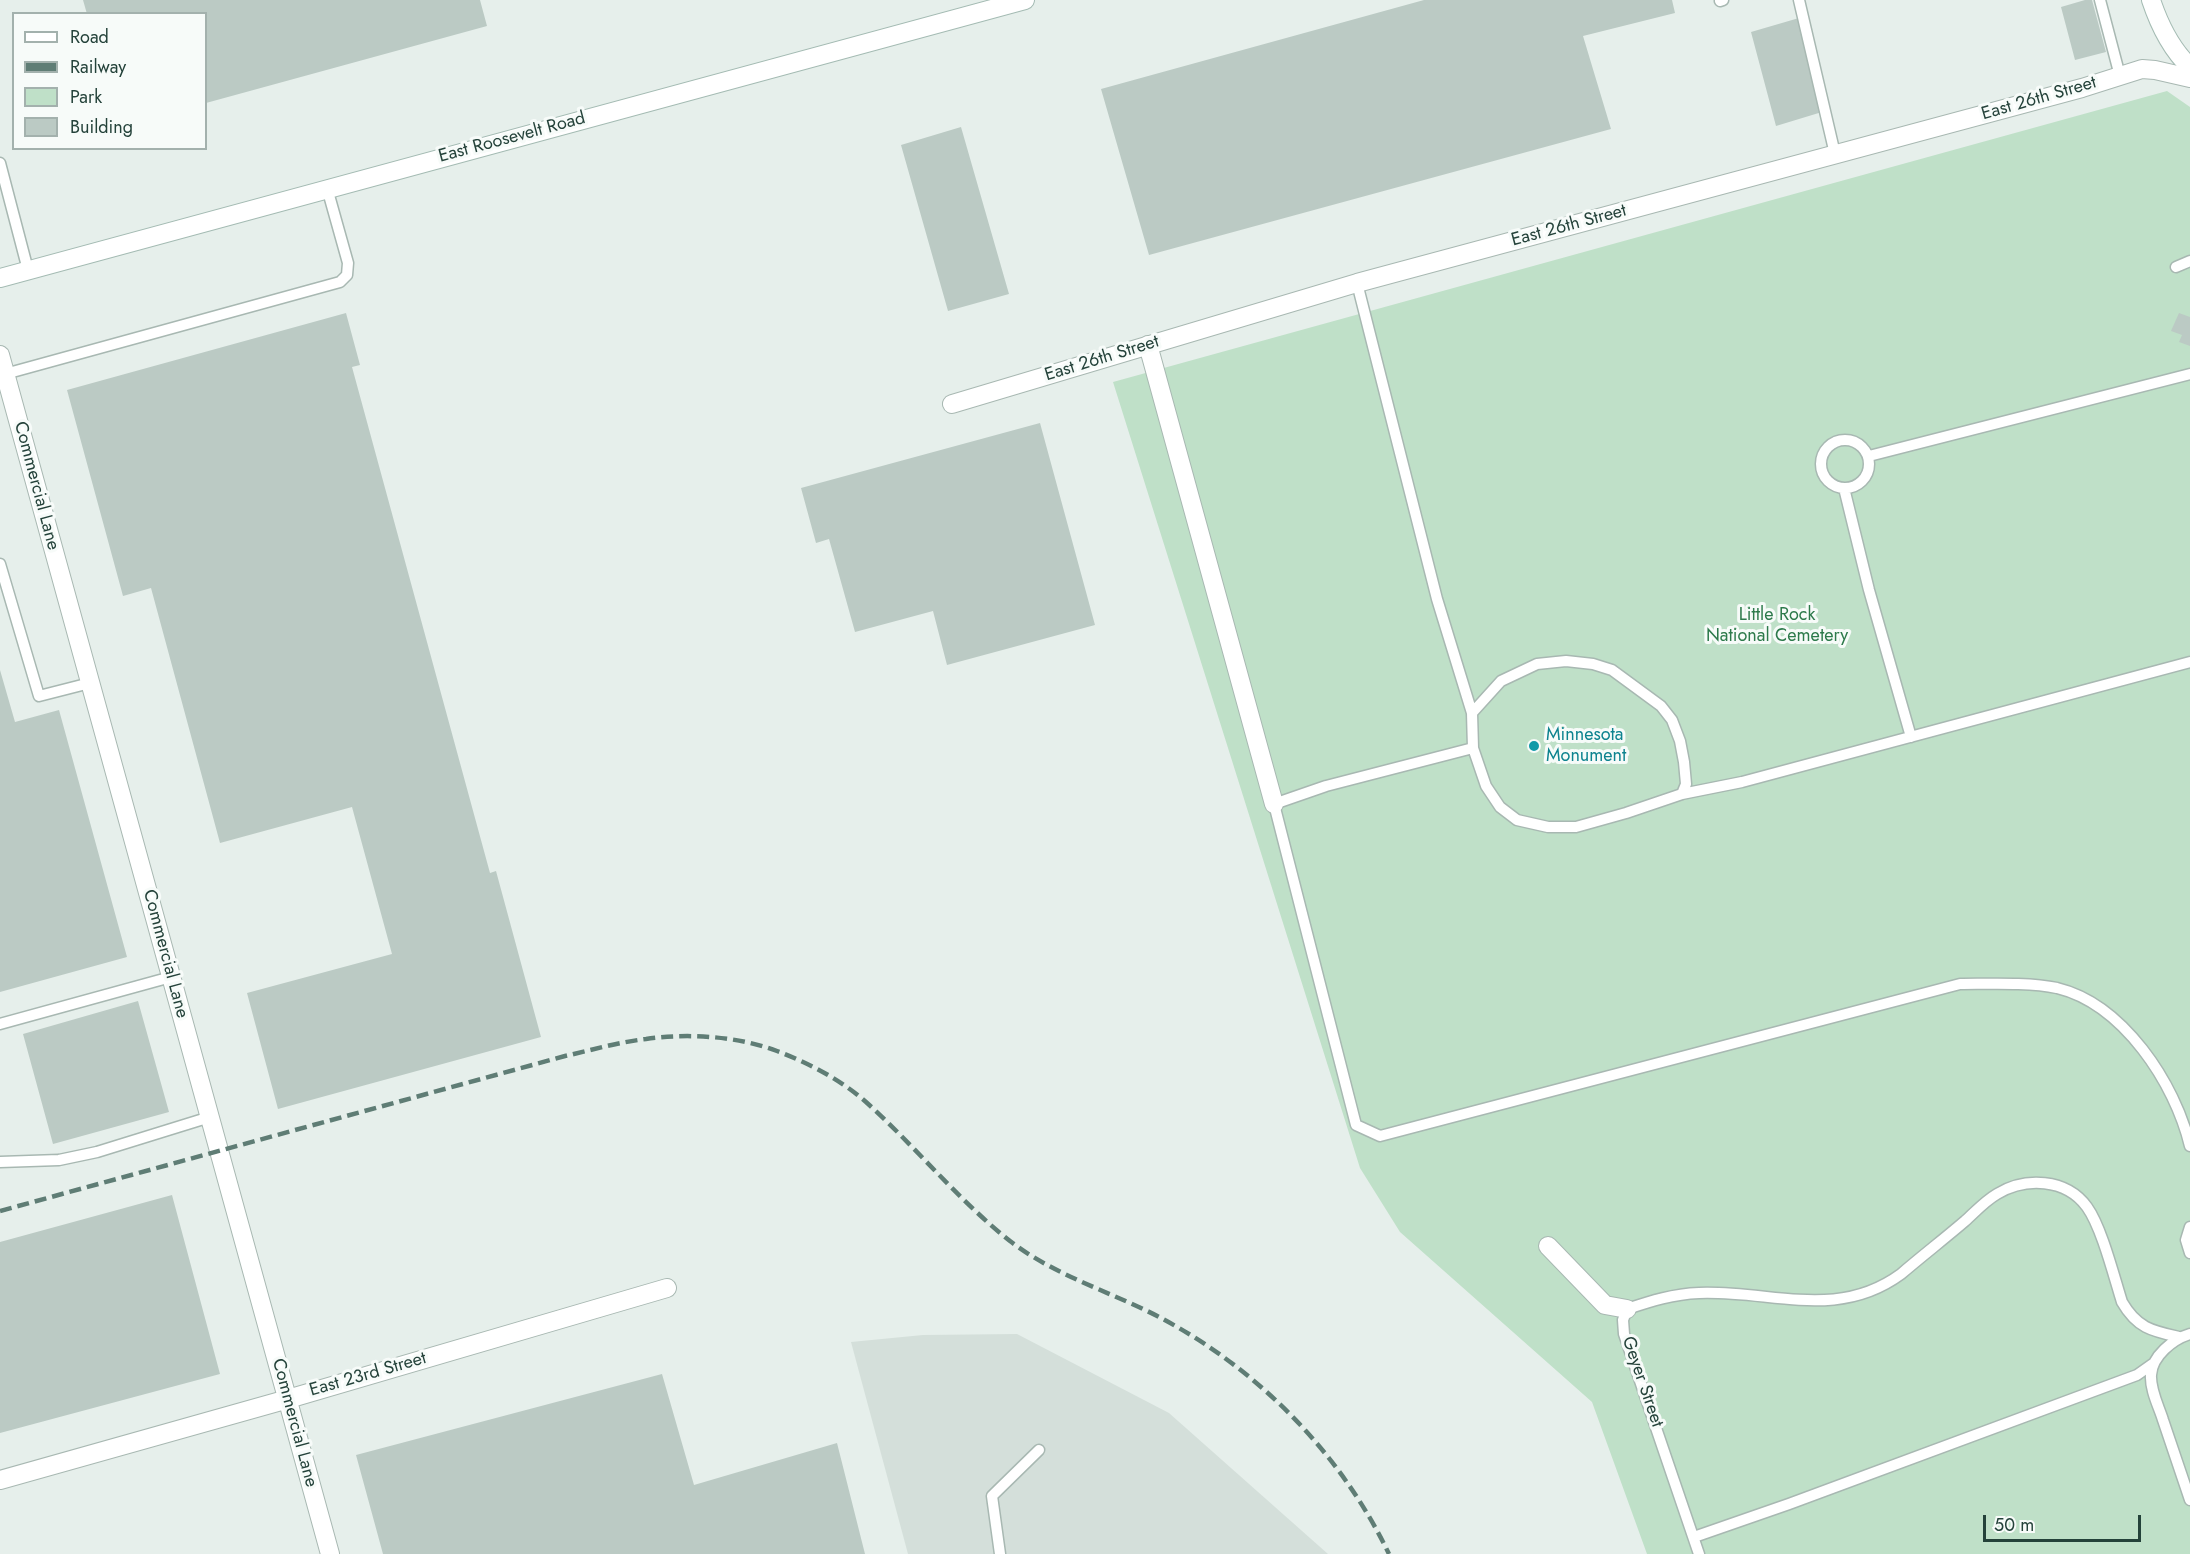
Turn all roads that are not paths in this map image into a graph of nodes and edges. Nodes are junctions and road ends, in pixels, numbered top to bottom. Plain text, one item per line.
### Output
1 (1025, 0) edge
2 (1798, 0) edge
3 (2100, 0) edge
4 (2151, 0) edge
5 (2190, 67) edge
6 (2120, 76) junction
7 (2190, 78) edge
8 (1836, 154) junction
9 (0, 163) edge
10 (327, 188) junction
11 (2190, 261) edge
12 (2176, 267) dead end
13 (28, 270) junction
14 (0, 278) edge
15 (1357, 283) junction
16 (1148, 345) junction
17 (0, 355) edge
18 (5, 374) junction
19 (2190, 374) edge
20 (952, 404) dead end
21 (1869, 456) junction
22 (1844, 488) junction
23 (0, 564) edge
24 (2190, 662) edge
25 (90, 683) junction
26 (1472, 713) junction
27 (1911, 737) junction
28 (1473, 748) junction
29 (1682, 794) junction
30 (1274, 804) junction
31 (171, 977) junction
32 (0, 1024) edge
33 (210, 1117) junction
34 (2190, 1146) edge
35 (0, 1162) edge
36 (2190, 1227) edge
37 (1548, 1246) dead end
38 (2190, 1253) edge
39 (667, 1287) dead end
40 (1627, 1309) junction
41 (2185, 1335) edge
42 (2154, 1363) junction
43 (288, 1399) junction
44 (1039, 1450) dead end
45 (0, 1480) edge
46 (2190, 1500) edge
47 (1694, 1536) junction
48 (330, 1554) edge
49 (1000, 1554) edge
50 (1700, 1554) edge

1 - 10 street, East Roosevelt Road
2 - 8 lane
3 - 6 lane
4 - 5 street
6 - 7 street, East 26th Street
6 - 8 street, East 26th Street
8 - 15 street, East 26th Street
9 - 13 lane
10 - 13 street, East Roosevelt Road
10 - 18 lane
11 - 12 lane
13 - 14 street, East Roosevelt Road
15 - 16 street, East 26th Street
15 - 26 lane
16 - 20 street, East 26th Street
16 - 30 street
17 - 18 street, Commercial Lane
18 - 25 street, Commercial Lane
19 - 21 lane
21 - 22 lane
21 - 22 lane
22 - 27 lane
23 - 25 lane
24 - 27 lane
25 - 31 street, Commercial Lane
26 - 28 lane
26 - 29 lane
27 - 29 lane
28 - 29 lane
28 - 30 lane
30 - 34 lane
31 - 32 lane
31 - 33 street, Commercial Lane
33 - 35 lane
33 - 43 street, Commercial Lane
36 - 38 lane
37 - 40 street
39 - 43 street, East 23rd Street
40 - 41 lane
40 - 47 lane, Geyer Street
41 - 42 lane
42 - 46 lane
42 - 47 lane
43 - 45 street, East 23rd Street
43 - 48 street, Commercial Lane
44 - 49 lane
47 - 50 lane, Geyer Street

